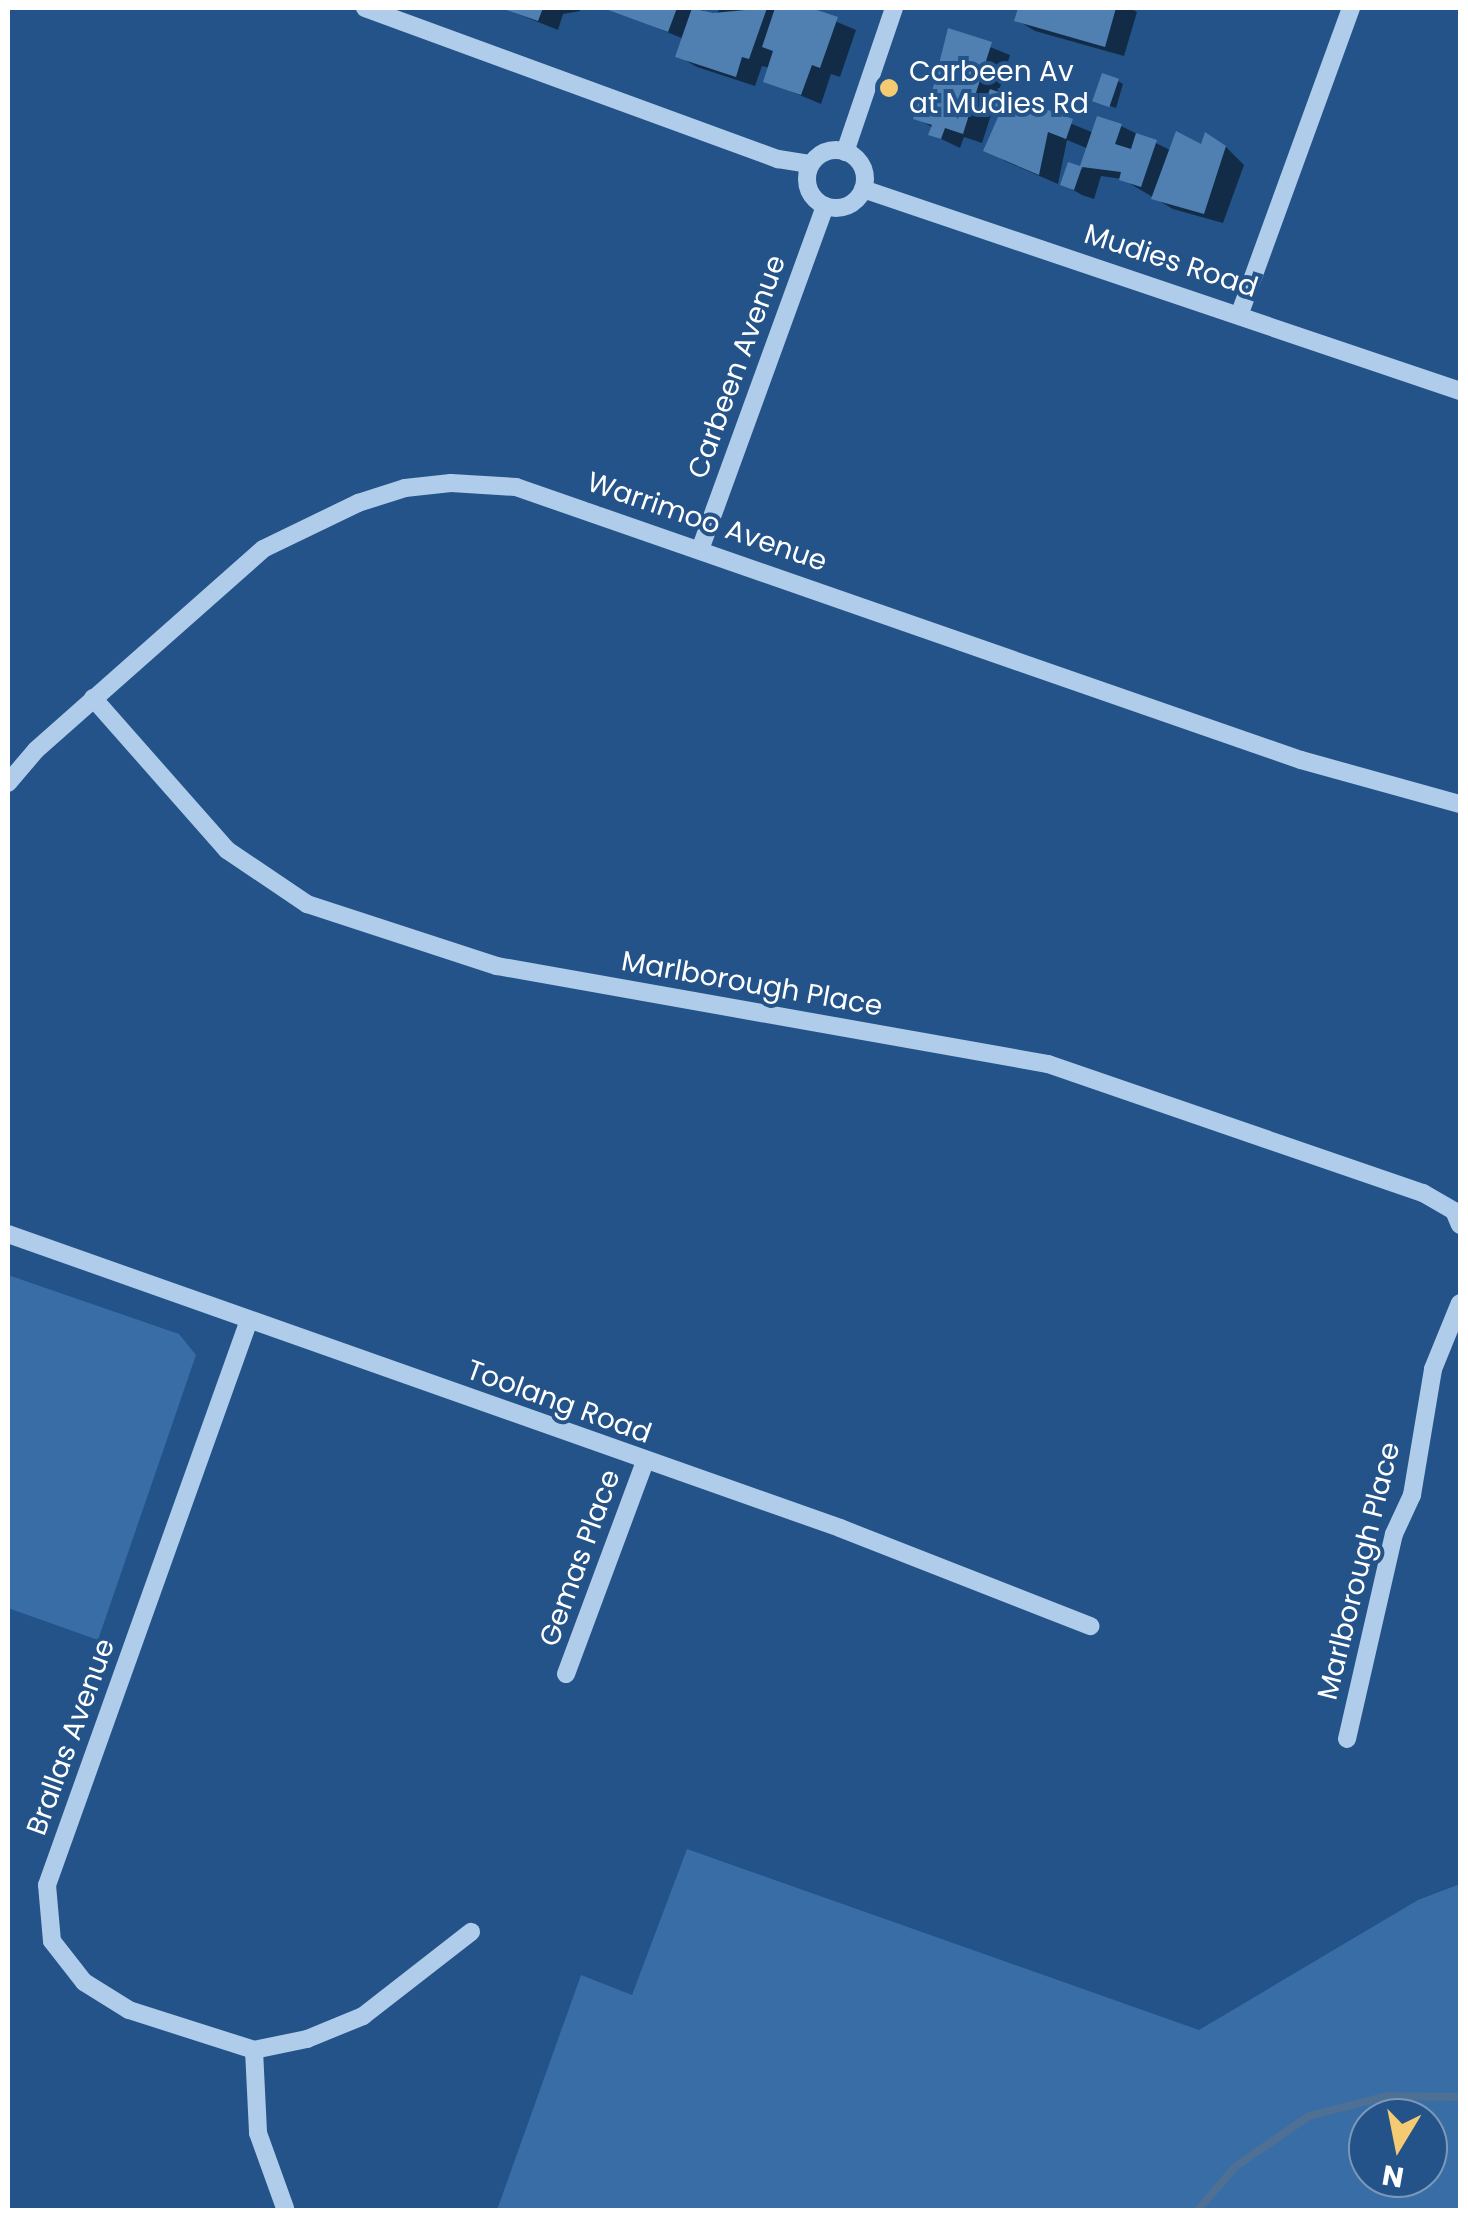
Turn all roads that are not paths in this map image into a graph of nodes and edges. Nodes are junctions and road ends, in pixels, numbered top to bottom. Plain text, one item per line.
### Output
1 (365, 8) edge
2 (894, 8) edge
3 (1351, 8) edge
4 (407, 14) edge
5 (845, 152) junction
6 (810, 164) junction
7 (863, 188) junction
8 (825, 206) junction
9 (1240, 313) junction
10 (1460, 391) edge
11 (701, 547) junction
12 (93, 698) junction
13 (8, 782) edge
14 (1460, 804) edge
15 (1460, 1225) edge
16 (8, 1234) edge
17 (1460, 1303) edge
18 (249, 1320) junction
19 (645, 1462) junction
20 (1090, 1626) dead end
21 (566, 1674) dead end
22 (1346, 1739) dead end
23 (471, 1932) dead end
24 (254, 2050) junction
25 (285, 2208) dead end

1 - 4 street
2 - 5 street
3 - 9 street
4 - 6 street
5 - 6 street
5 - 7 street
6 - 8 street
7 - 8 street
7 - 9 street, Mudies Road
8 - 11 street, Carbeen Avenue
9 - 10 street, Mudies Road
11 - 12 street, Warrimoo Avenue
11 - 14 street, Warrimoo Avenue
12 - 13 street, Warrimoo Avenue
12 - 15 street, Marlborough Place
16 - 18 street, Toolang Road
17 - 22 street, Marlborough Place
18 - 19 street, Toolang Road
18 - 24 street, Brallas Avenue
19 - 20 street, Toolang Road
19 - 21 street, Gemas Place
23 - 24 street, Brallas Avenue
24 - 25 street

